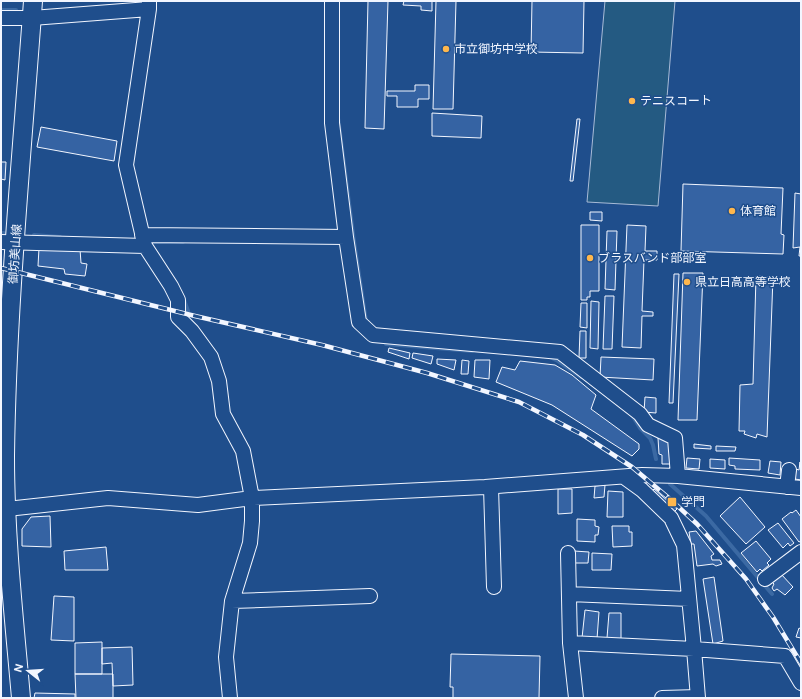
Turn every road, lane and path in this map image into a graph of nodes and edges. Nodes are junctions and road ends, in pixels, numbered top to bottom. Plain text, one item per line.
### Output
1 (332, 1) edge
2 (149, 5) edge
3 (33, 9) edge
4 (1, 18) edge
5 (346, 237) junction
6 (144, 241) junction
7 (8, 242) edge
8 (789, 470) dead end
9 (678, 476) junction
10 (624, 477) junction
11 (491, 487) junction
12 (787, 487) junction
13 (801, 488) edge
14 (252, 498) junction
15 (7, 509) junction
16 (801, 552) edge
17 (568, 553) dead end
18 (765, 579) dead end
19 (494, 587) dead end
20 (569, 594) junction
21 (370, 596) dead end
22 (689, 599) junction
23 (232, 601) junction
24 (570, 643) junction
25 (694, 649) junction
26 (801, 684) edge
27 (21, 698) edge
28 (230, 698) edge
29 (576, 698) edge
30 (662, 698) edge
31 (698, 698) edge

1 - 5 street
2 - 3 street
2 - 6 street
3 - 4 street
3 - 7 main road, 御坊美山線
5 - 6 street
5 - 9 street
6 - 7 street
6 - 14 street
7 - 15 main road, 御坊美山線
8 - 12 street
9 - 10 street
9 - 12 street
10 - 11 street
10 - 22 street
11 - 14 street
11 - 19 street
12 - 13 street
14 - 15 street
14 - 23 street
15 - 27 main road, 御坊美山線
16 - 18 street
17 - 20 street
20 - 22 street
20 - 24 street
21 - 23 street
22 - 25 street
23 - 28 street
24 - 25 street
24 - 29 street
25 - 26 street
25 - 31 street
30 - 31 street

